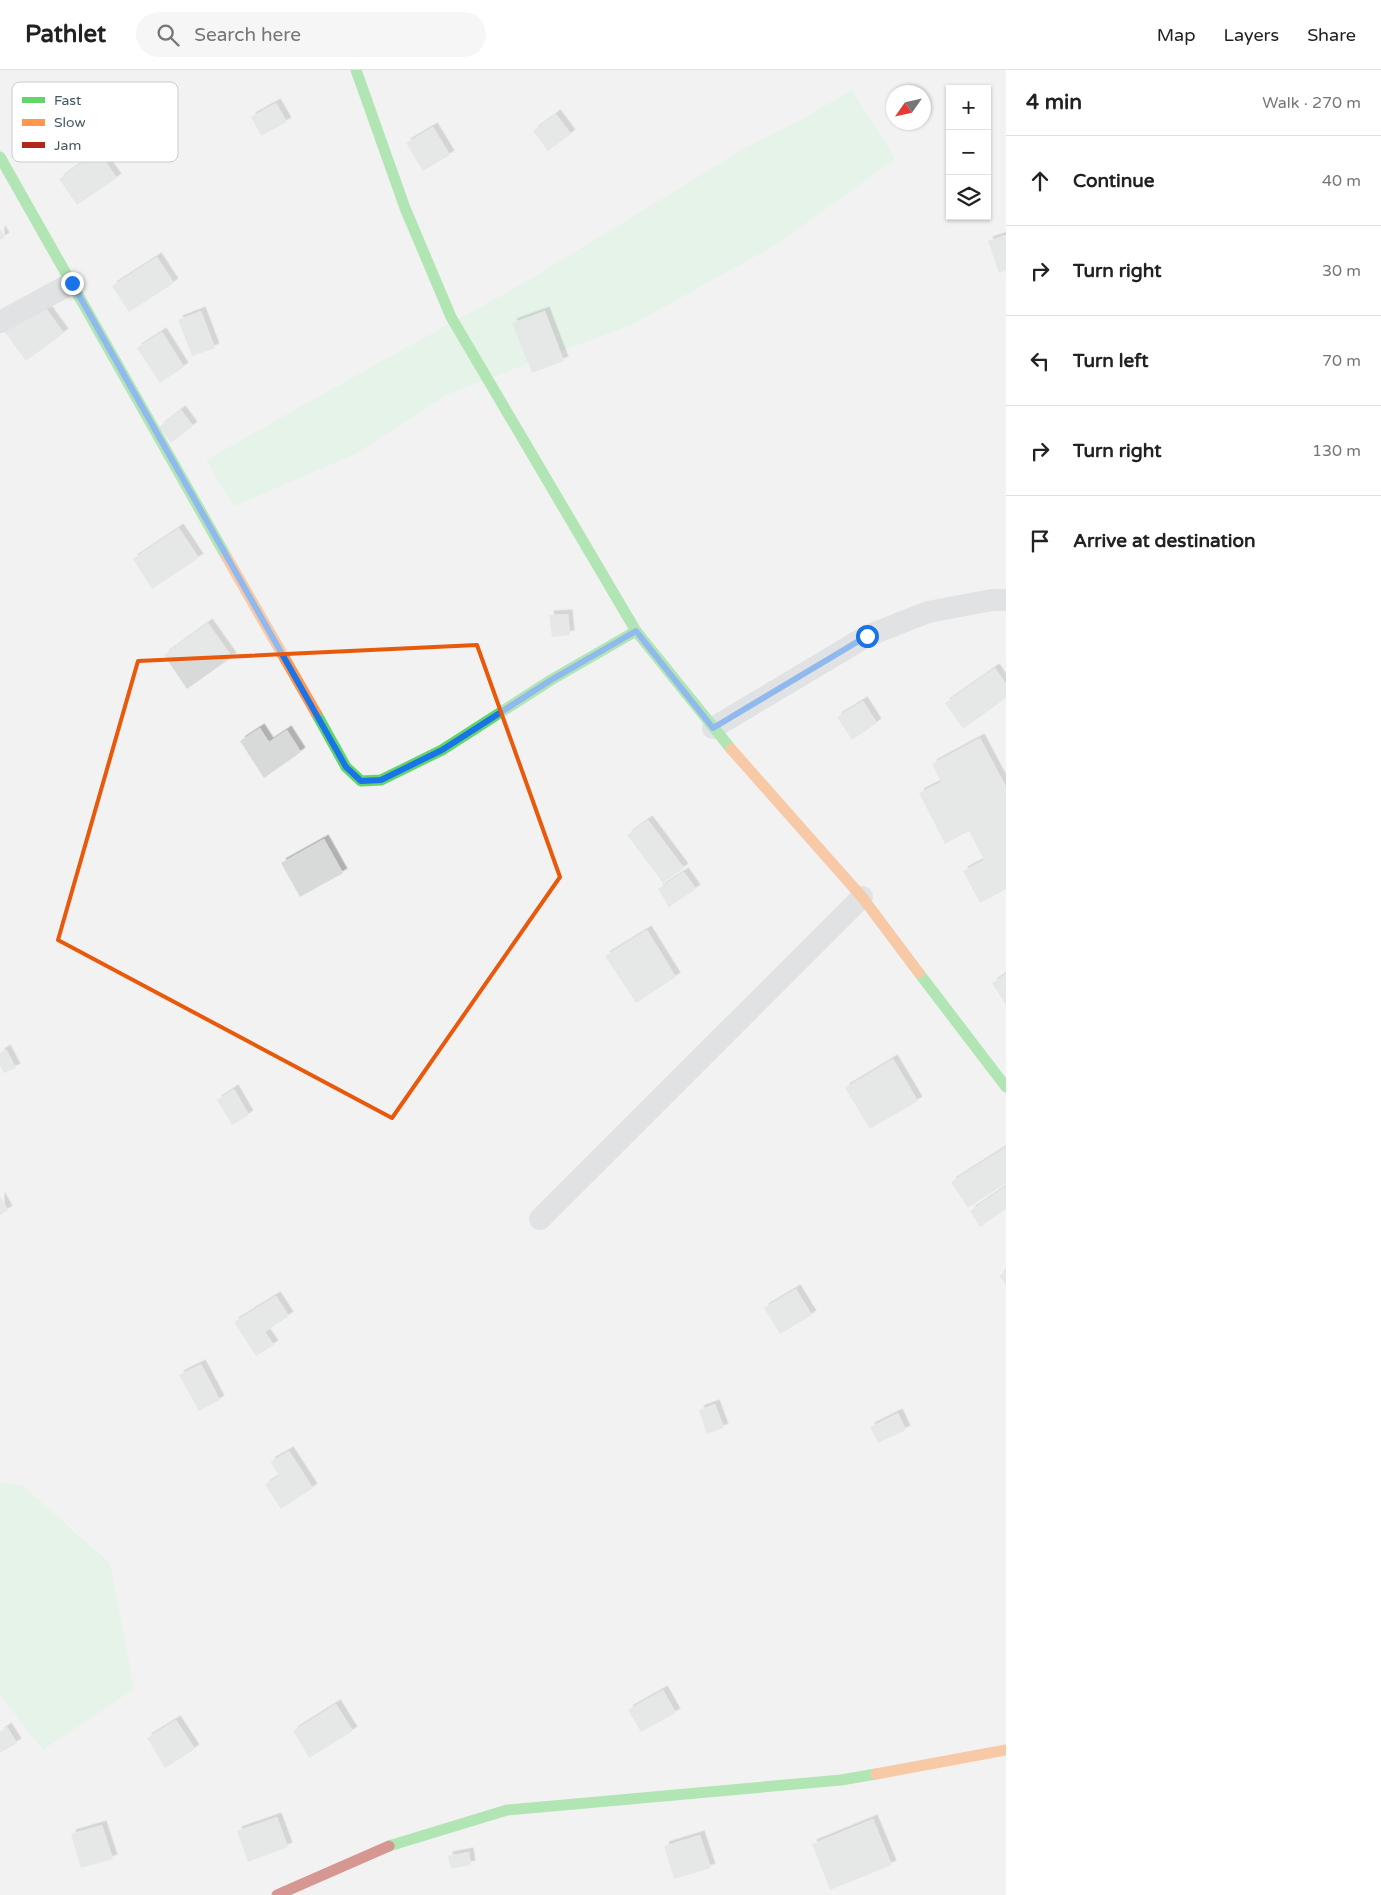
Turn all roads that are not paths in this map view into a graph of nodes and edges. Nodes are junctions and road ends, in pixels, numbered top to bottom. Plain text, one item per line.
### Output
1 (356, 70) edge
2 (0, 157) edge
3 (72, 283) junction
4 (0, 322) edge
5 (1006, 600) edge
6 (636, 631) junction
7 (713, 728) junction
8 (862, 897) junction
9 (1006, 1087) edge
10 (540, 1219) dead end
11 (1006, 1750) edge
12 (277, 1895) edge

1 - 6 street
2 - 3 street
3 - 4 street
3 - 6 street
5 - 7 street
6 - 7 street
7 - 8 street
8 - 9 street
8 - 10 street
11 - 12 street

